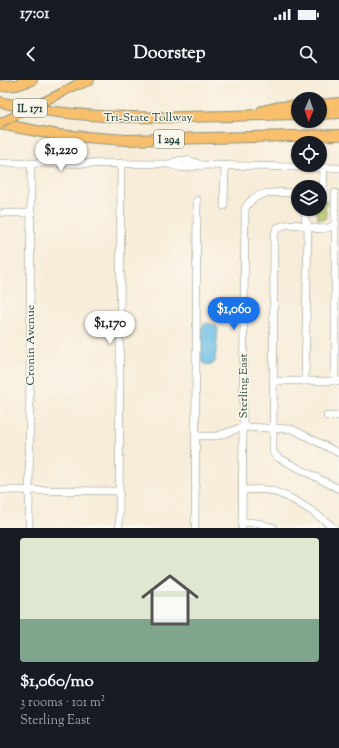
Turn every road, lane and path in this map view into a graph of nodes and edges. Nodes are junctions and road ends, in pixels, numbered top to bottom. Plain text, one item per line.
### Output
1 (32, 80) edge
2 (84, 81) edge
3 (0, 86) edge
4 (0, 102) edge
5 (339, 103) edge
6 (327, 104) edge
7 (291, 106) edge
8 (339, 113) edge
9 (291, 114) edge
10 (327, 114) edge
11 (240, 116) junction
12 (0, 124) edge
13 (339, 135) edge
14 (0, 163) edge
15 (31, 163) junction
16 (122, 163) junction
17 (225, 165) junction
18 (291, 167) edge
19 (327, 168) edge
20 (339, 168) edge
21 (291, 193) edge
22 (337, 193) edge
23 (197, 200) dead end
24 (224, 206) dead end
25 (3, 213) dead end
26 (31, 213) junction
27 (305, 216) edge
28 (338, 224) edge
29 (308, 226) junction
30 (273, 381) junction
31 (305, 381) junction
32 (337, 381) edge
33 (327, 416) dead end
34 (339, 416) edge
35 (243, 427) junction
36 (274, 428) junction
37 (196, 436) junction
38 (339, 453) edge
39 (339, 489) edge
40 (0, 490) edge
41 (29, 490) junction
42 (119, 490) junction
43 (243, 490) junction
44 (242, 525) edge
45 (28, 528) edge
46 (119, 528) edge
47 (195, 528) edge
48 (274, 528) edge
49 (334, 528) edge

1 - 3 highway
2 - 12 main road, IL 171, bridge
4 - 11 highway, Tri-State Tollway / I 294
5 - 6 highway
7 - 11 highway
8 - 10 highway
9 - 11 highway, Tri-State Tollway / I 294
12 - 13 highway, Tri-State Tollway / I 294
14 - 15 street
15 - 16 street
15 - 26 street, Cronin Avenue
16 - 17 street
16 - 42 street
17 - 18 street
17 - 24 street
19 - 20 street
21 - 35 street, Sterling East
22 - 28 street
23 - 37 street
25 - 26 street
26 - 41 street, Cronin Avenue
27 - 29 street
28 - 29 street
28 - 32 street
29 - 30 street
29 - 31 street
30 - 31 street
30 - 36 street
31 - 32 street
33 - 34 street
35 - 36 street
35 - 37 street
35 - 43 street, Sterling East
36 - 38 street
36 - 39 street
37 - 47 street
40 - 41 street
41 - 42 street
41 - 45 street, Cronin Avenue
42 - 46 street
43 - 44 street, Sterling East
43 - 49 street
44 - 48 street

